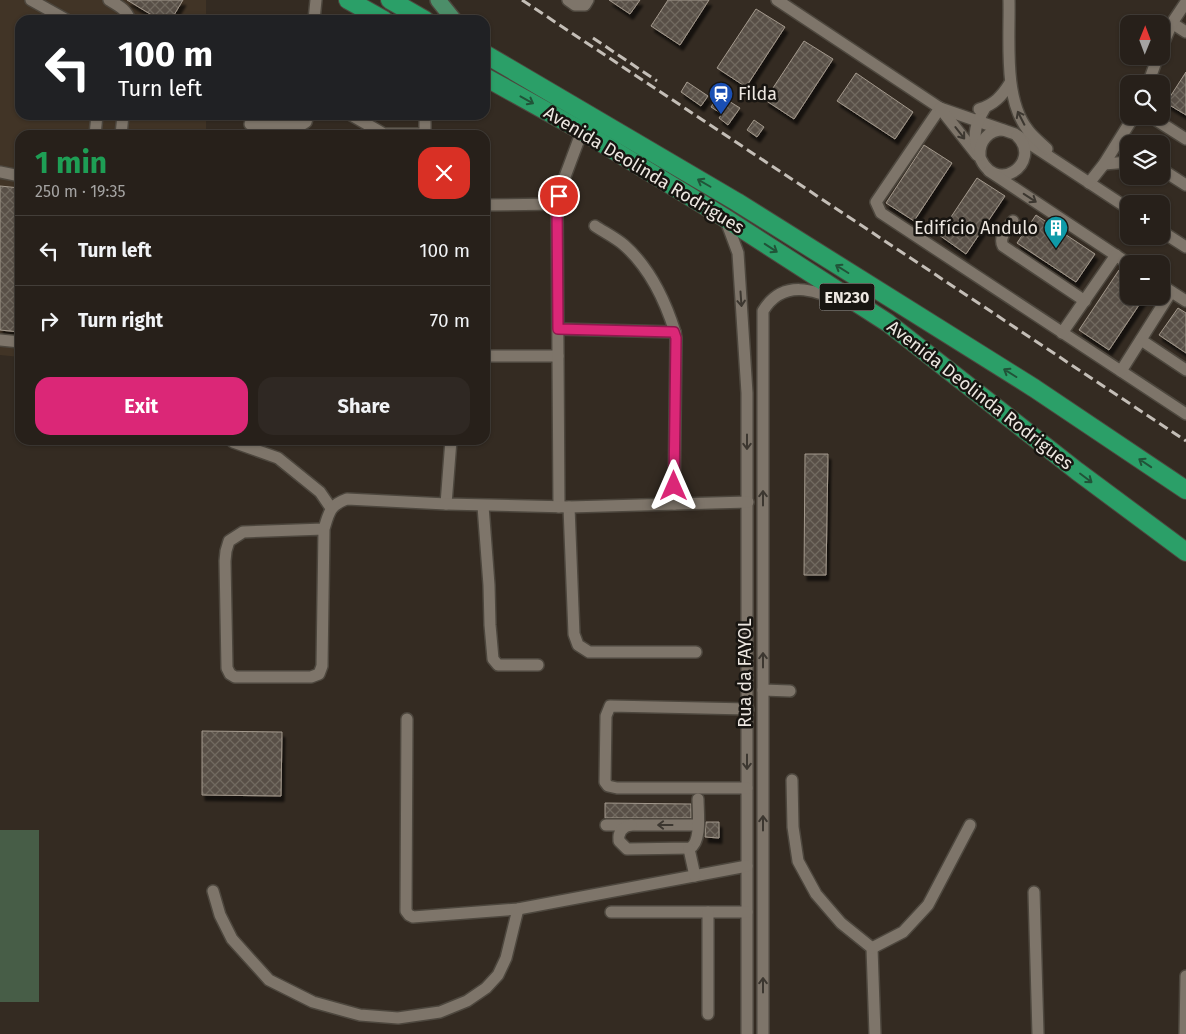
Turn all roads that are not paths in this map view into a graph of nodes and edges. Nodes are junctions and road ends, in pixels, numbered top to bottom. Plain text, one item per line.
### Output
1 (109, 0) edge
2 (316, 0) edge
3 (348, 0) edge
4 (390, 0) edge
5 (438, 0) edge
6 (568, 0) edge
7 (588, 0) edge
8 (778, 0) edge
9 (1009, 0) edge
10 (35, 1) edge
11 (1186, 2) edge
12 (59, 15) edge
13 (128, 15) edge
14 (314, 15) edge
15 (375, 15) edge
16 (416, 15) edge
17 (450, 15) edge
18 (1172, 24) junction
19 (1170, 28) edge
20 (1186, 32) edge
21 (490, 57) edge
22 (490, 79) edge
23 (1010, 83) junction
24 (940, 108) junction
25 (985, 108) junction
26 (307, 120) edge
27 (359, 120) edge
28 (977, 121) junction
29 (250, 124) dead end
30 (1128, 125) edge
31 (1164, 125) edge
32 (375, 130) edge
33 (582, 131) junction
34 (1011, 132) junction
35 (1186, 139) edge
36 (980, 159) junction
37 (1120, 163) edge
38 (1104, 164) junction
39 (1065, 167) junction
40 (989, 171) junction
41 (0, 172) edge
42 (15, 175) edge
43 (1170, 175) edge
44 (1089, 183) junction
45 (1186, 185) edge
46 (1120, 203) edge
47 (557, 204) junction
48 (490, 205) edge
49 (726, 218) junction
50 (1013, 221) dead end
51 (595, 226) dead end
52 (1170, 237) edge
53 (1186, 247) edge
54 (1116, 255) junction
55 (1120, 258) edge
56 (1170, 291) edge
57 (1084, 301) junction
58 (1186, 302) edge
59 (1158, 305) edge
60 (888, 324) junction
61 (558, 329) junction
62 (674, 332) junction
63 (1062, 332) junction
64 (0, 340) edge
65 (1141, 340) junction
66 (15, 342) edge
67 (490, 356) edge
68 (558, 356) junction
69 (1186, 370) edge
70 (1121, 371) junction
71 (1186, 414) edge
72 (241, 445) edge
73 (451, 445) edge
74 (1186, 490) edge
75 (748, 502) junction
76 (446, 504) junction
77 (674, 504) junction
78 (483, 506) junction
79 (564, 507) junction
80 (330, 508) junction
81 (324, 529) junction
82 (1186, 552) edge
83 (696, 652) dead end
84 (538, 665) dead end
85 (763, 690) junction
86 (790, 691) dead end
87 (748, 710) junction
88 (407, 719) dead end
89 (792, 780) dead end
90 (747, 788) junction
91 (698, 799) dead end
92 (631, 825) junction
93 (698, 825) junction
94 (970, 825) dead end
95 (606, 826) dead end
96 (689, 848) junction
97 (747, 866) junction
98 (695, 876) junction
99 (213, 890) dead end
100 (1034, 892) dead end
101 (518, 910) junction
102 (611, 912) dead end
103 (708, 912) junction
104 (747, 912) junction
105 (872, 948) junction
106 (1186, 976) edge
107 (708, 1014) dead end
108 (1185, 1030) edge
109 (747, 1034) edge
110 (763, 1034) edge
111 (875, 1034) edge
112 (1038, 1034) edge

1 - 13 street
2 - 14 street
3 - 15 highway
4 - 16 highway
5 - 17 main road
6 - 7 street
8 - 24 street
9 - 23 street
10 - 12 street
11 - 18 street
18 - 19 street
18 - 20 street
74 -> 21 highway, Avenida Deolinda Rodrigues / EN230
22 -> 33 highway, Avenida Deolinda Rodrigues / EN230
23 - 25 street
39 -> 23 street
24 - 25 street
24 - 28 street
24 -> 36 street
24 - 63 street
25 - 28 street
26 - 29 street
27 - 32 street
28 - 34 street
28 - 36 street
30 - 38 street
31 - 35 street
33 - 47 street
33 - 49 highway, Avenida Deolinda Rodrigues / EN230
34 - 36 street
34 - 39 street
34 - 40 street
36 - 40 street
37 - 38 street
38 - 44 street
39 - 44 street
40 -> 54 street
41 - 42 street
43 - 45 street
44 - 46 street
47 - 48 street
47 - 61 street
49 -> 60 highway, Avenida Deolinda Rodrigues / EN230
49 -> 75 street, Rua da FAYOL
50 - 57 street
51 - 62 street
52 - 53 street
54 - 55 street
54 - 57 street
56 - 58 street
57 - 63 street
59 - 65 street
60 -> 82 highway, Avenida Deolinda Rodrigues / EN230
85 -> 60 street, Rua da FAYOL
61 - 62 street
61 - 68 street
62 - 77 street
63 - 70 street
64 - 66 street
65 - 69 street
65 - 70 street
67 - 68 street
68 - 79 street
70 - 71 street
72 - 80 street
73 - 76 street
75 - 77 street
75 - 87 street, Rua da FAYOL
76 - 78 street
76 - 80 street
77 - 79 street
78 - 79 street
78 - 84 street
79 - 83 street
80 - 81 street
81 - 81 street
85 - 86 street
110 -> 85 street, Rua da FAYOL
87 -> 90 street, Rua da FAYOL
87 - 90 street
88 - 101 street
89 - 105 street
90 - 97 street, Rua da FAYOL
91 - 93 street
93 -> 92 street
92 - 95 street
92 - 96 street
93 - 96 street
94 - 105 street
96 - 98 street
97 - 98 street
97 - 104 street, Rua da FAYOL
98 - 101 street
99 - 101 street
100 - 112 street
102 - 103 street
103 - 104 street
103 - 107 street
104 - 109 street, Rua da FAYOL
105 - 111 street
106 - 108 street

